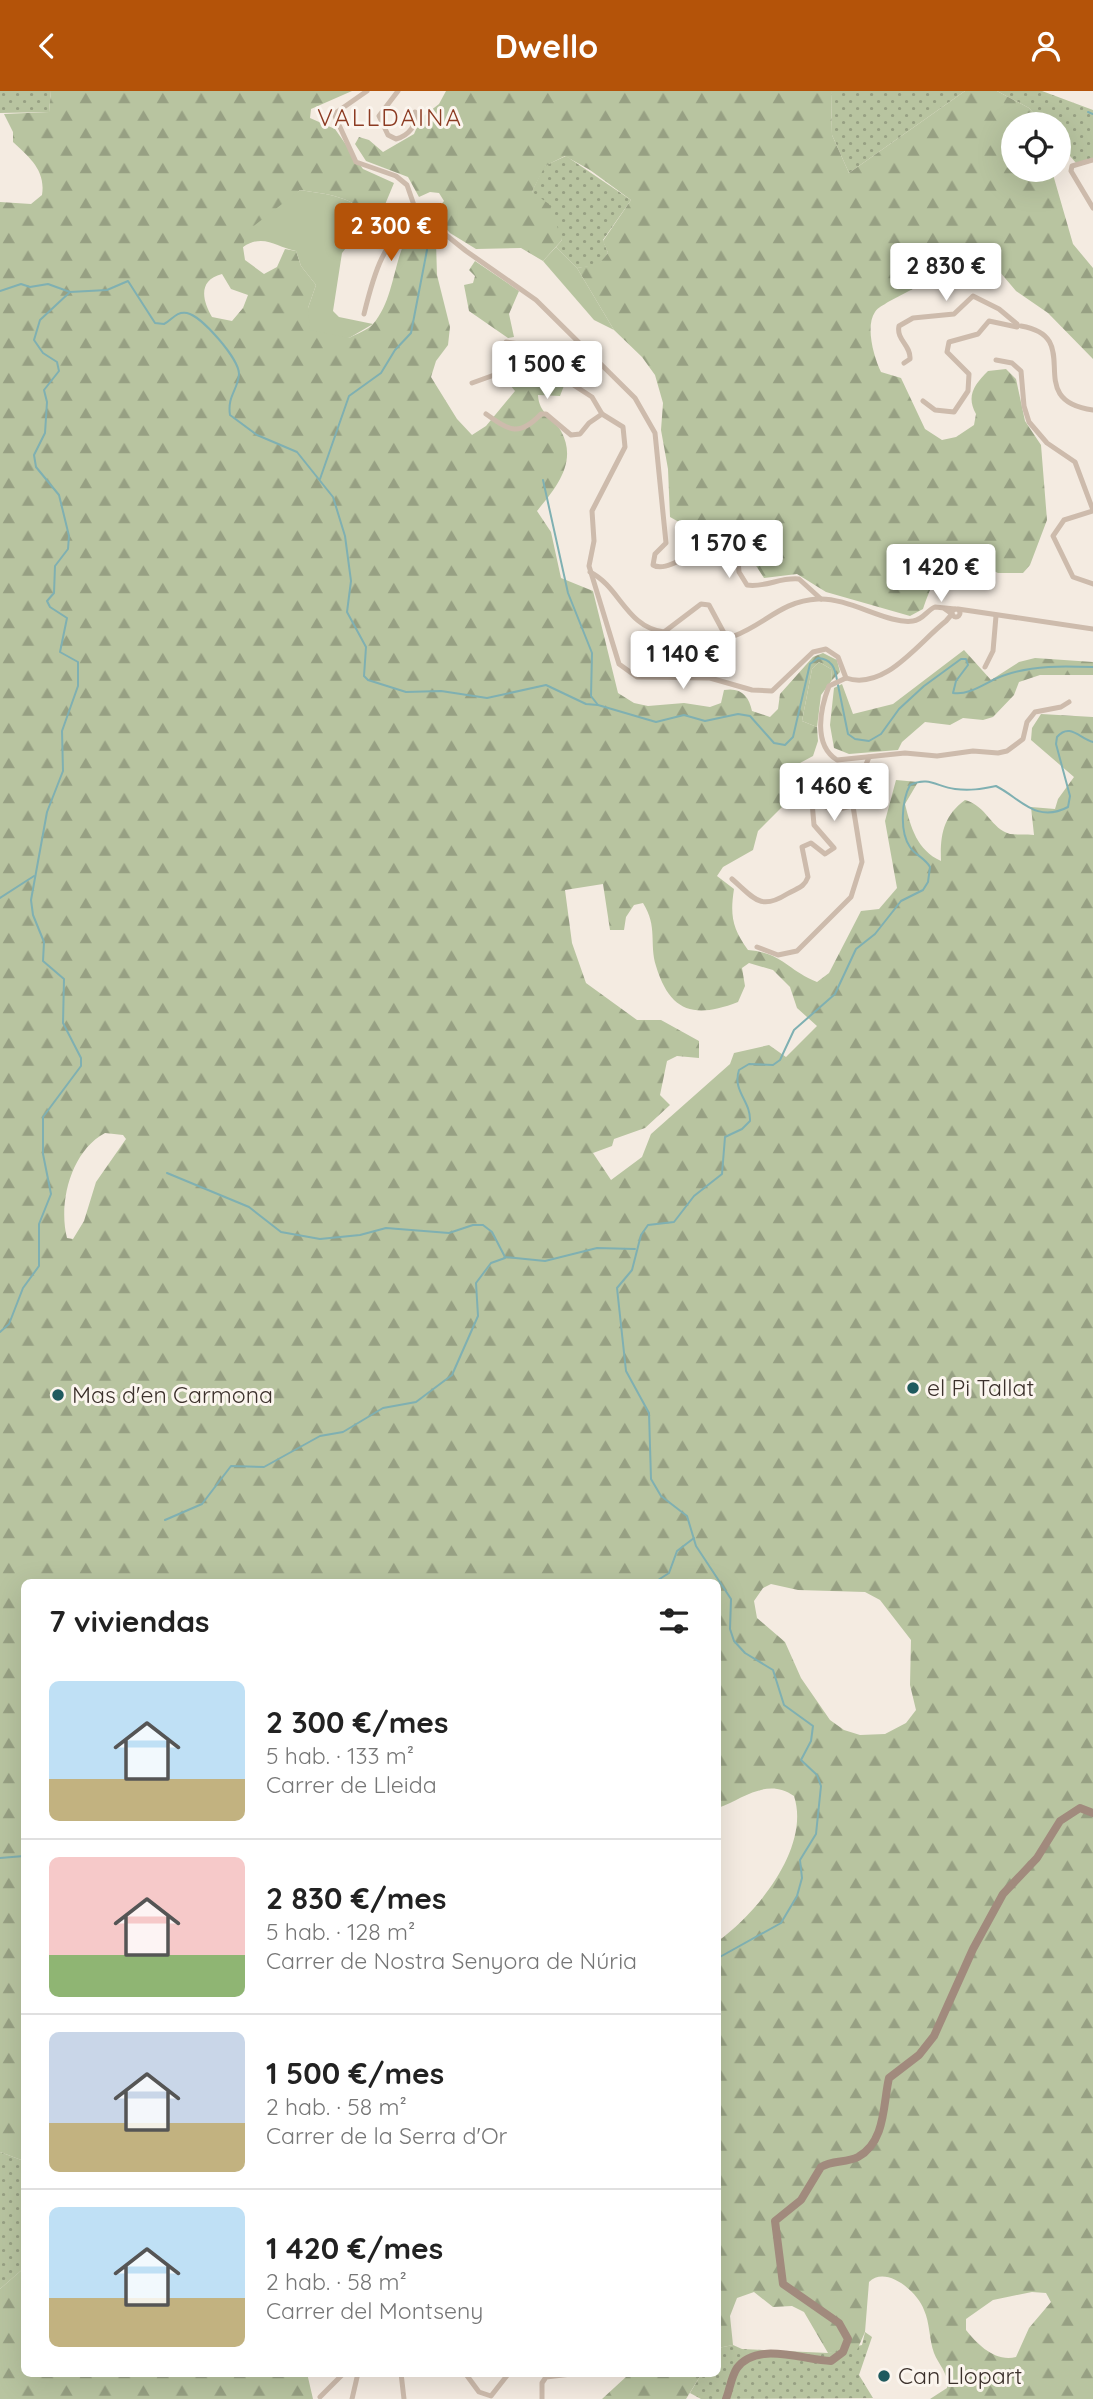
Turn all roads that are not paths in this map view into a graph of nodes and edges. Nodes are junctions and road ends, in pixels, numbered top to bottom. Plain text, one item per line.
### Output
1 (367, 91) edge
2 (398, 91) edge
3 (415, 112) dead end
4 (1093, 160) edge
5 (1093, 208) edge
6 (416, 211) junction
7 (364, 314) dead end
8 (1018, 326) junction
9 (996, 360) dead end
10 (904, 363) dead end
11 (472, 383) dead end
12 (923, 401) dead end
13 (1093, 410) edge
14 (486, 414) dead end
15 (602, 414) junction
16 (1093, 511) edge
17 (590, 572) junction
18 (1093, 584) edge
19 (821, 599) junction
20 (956, 613) junction
21 (996, 616) junction
22 (1093, 629) edge
23 (985, 667) dead end
24 (846, 678) junction
25 (1069, 702) dead end
26 (869, 758) junction
27 (852, 806) junction
28 (732, 879) dead end
29 (757, 947) dead end
30 (1093, 1813) edge
31 (340, 2377) edge
32 (357, 2377) edge
33 (401, 2377) edge
34 (468, 2377) edge
35 (506, 2377) edge
36 (546, 2377) edge
37 (320, 2397) dead end
38 (352, 2399) edge
39 (404, 2399) edge
40 (542, 2399) edge
41 (726, 2399) edge

1 - 6 street
2 - 3 street
4 - 5 street
6 - 7 street
6 - 19 street
8 - 10 street
8 - 12 street
8 - 13 street
9 - 16 street
11 - 15 street
14 - 15 street
15 - 17 street
16 - 18 street
17 - 19 street
17 - 24 street
19 - 20 street
20 - 21 street
20 - 24 street
21 - 22 street
21 - 23 street
24 - 26 street
25 - 26 street
26 - 27 street
27 - 28 street
27 - 29 street
30 - 41 street
31 - 37 street
32 - 38 street
33 - 39 street
34 - 35 street
36 - 40 street

